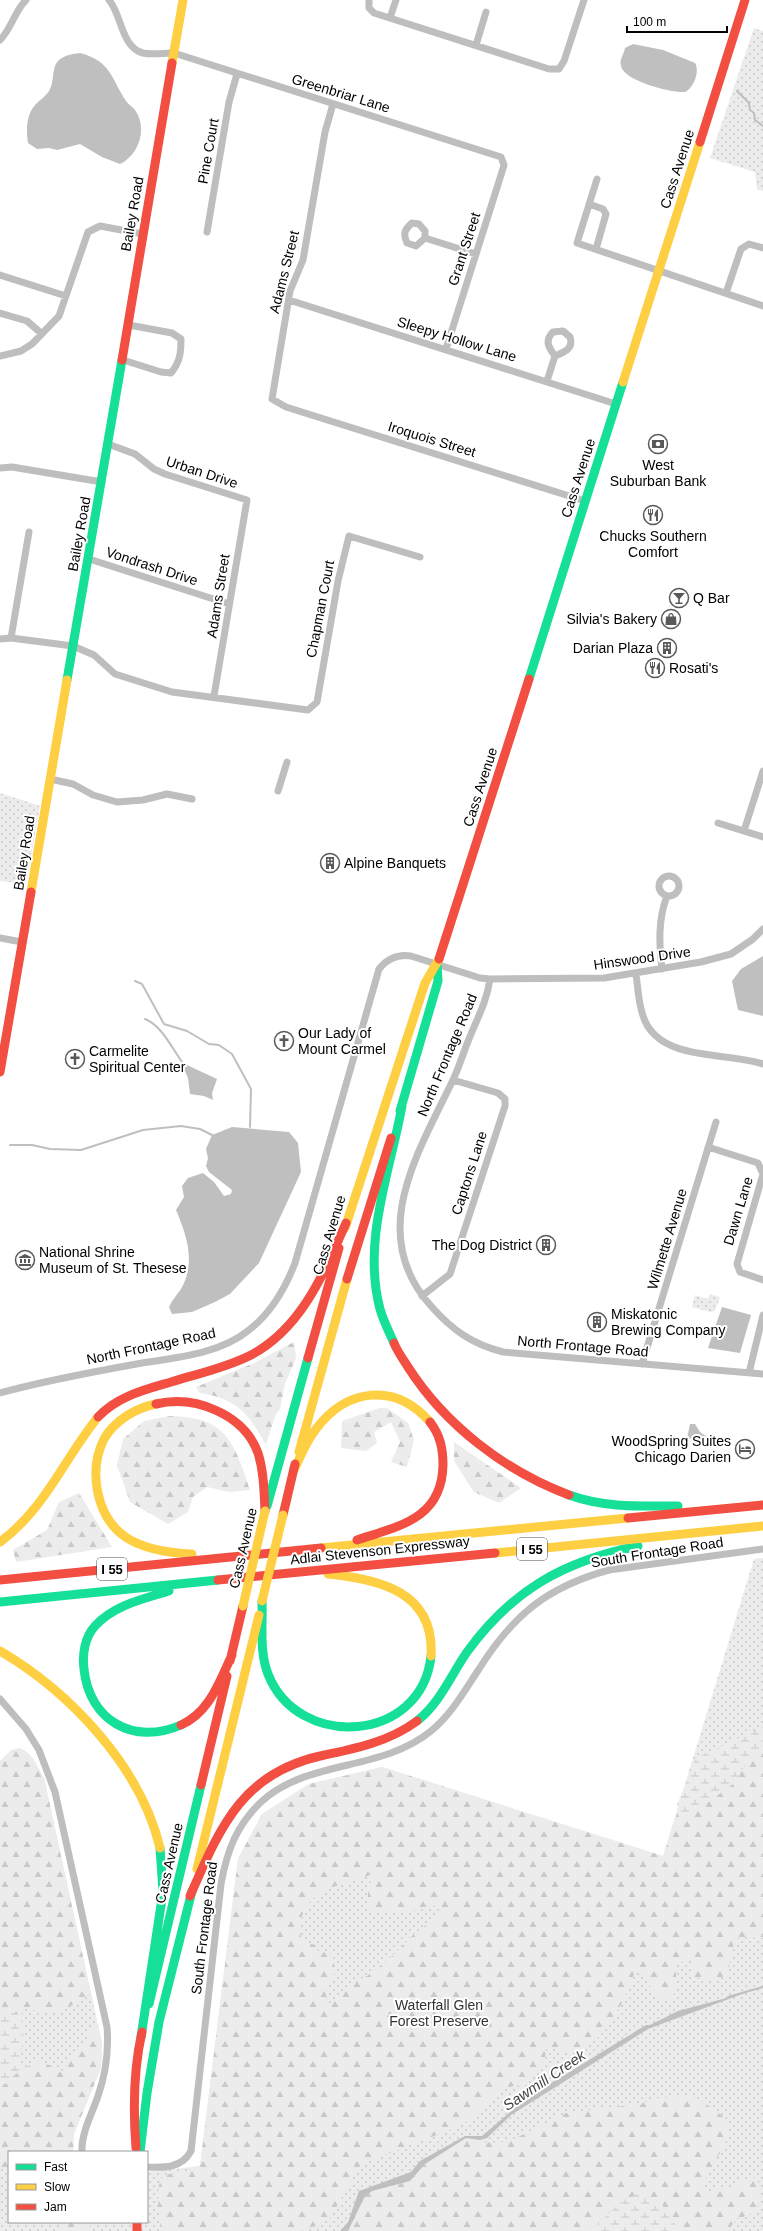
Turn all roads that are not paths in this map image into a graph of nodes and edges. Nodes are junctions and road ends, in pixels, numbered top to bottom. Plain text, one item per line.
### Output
1 (26, 0) edge
2 (109, 0) edge
3 (183, 0) edge
4 (369, 0) edge
5 (396, 0) edge
6 (584, 0) edge
7 (745, 0) edge
8 (486, 12) dead end
9 (390, 18) junction
10 (0, 40) edge
11 (476, 45) junction
12 (174, 53) junction
13 (237, 74) junction
14 (332, 104) junction
15 (501, 157) joint
16 (597, 178) dead end
17 (589, 204) junction
18 (207, 232) dead end
19 (143, 234) junction
20 (425, 238) dead end
21 (763, 248) edge
22 (596, 249) junction
23 (476, 254) junction
24 (660, 269) junction
25 (0, 275) edge
26 (726, 294) junction
27 (66, 296) junction
28 (289, 300) junction
29 (763, 306) edge
30 (0, 313) edge
31 (129, 325) junction
32 (42, 334) junction
33 (446, 349) junction
34 (0, 356) edge
35 (555, 356) dead end
36 (123, 360) junction
37 (547, 381) junction
38 (272, 399) joint
39 (616, 404) junction
40 (108, 444) junction
41 (0, 468) edge
42 (102, 482) junction
43 (247, 500) joint
44 (585, 501) junction
45 (29, 532) dead end
46 (420, 557) dead end
47 (89, 559) junction
48 (229, 604) junction
49 (11, 638) junction
50 (0, 639) edge
51 (73, 646) junction
52 (214, 696) junction
53 (287, 762) dead end
54 (763, 772) edge
55 (50, 779) junction
56 (278, 791) dead end
57 (192, 799) dead end
58 (718, 823) dead end
59 (744, 831) junction
60 (763, 837) edge
61 (667, 896) dead end
62 (763, 929) edge
63 (0, 938) edge
64 (22, 942) junction
65 (437, 964) junction
66 (662, 969) junction
67 (636, 974) junction
68 (490, 980) junction
69 (763, 1064) edge
70 (0, 1072) edge
71 (453, 1080) junction
72 (402, 1106) junction
73 (716, 1122) dead end
74 (708, 1147) junction
75 (346, 1223) junction
76 (763, 1280) edge
77 (422, 1296) junction
78 (763, 1315) edge
79 (642, 1364) junction
80 (749, 1373) junction
81 (763, 1374) edge
82 (0, 1393) edge
83 (294, 1470) junction
84 (763, 1504) edge
85 (265, 1511) junction
86 (763, 1526) edge
87 (750, 1528) junction
88 (0, 1542) edge
89 (331, 1548) junction
90 (763, 1549) edge
91 (224, 1556) junction
92 (301, 1572) junction
93 (0, 1580) edge
94 (188, 1584) junction
95 (262, 1601) junction
96 (0, 1602) edge
97 (0, 1651) edge
98 (232, 1654) junction
99 (0, 1699) edge
100 (190, 1896) junction
101 (140, 2037) junction
102 (82, 2151) edge
103 (138, 2151) edge
104 (138, 2151) edge
105 (148, 2167) edge

1 - 10 street
2 - 12 street, Greenbriar Lane
3 - 12 main road, Bailey Road
4 - 9 street
5 - 9 street
6 - 11 street
7 - 24 main road, Cass Avenue
8 - 11 street
9 - 11 street
12 - 13 street, Greenbriar Lane
12 - 19 main road, Bailey Road
13 - 14 street, Greenbriar Lane
13 - 18 street, Pine Court
14 - 15 street, Greenbriar Lane
14 - 28 street, Adams Street
15 - 23 street, Grant Street
16 - 17 street
17 - 22 street
17 - 22 street
19 - 27 street
19 - 31 main road, Bailey Road
20 - 23 street
21 - 26 street
22 - 24 street
23 - 33 street, Grant Street
24 - 26 street
24 - 39 main road, Cass Avenue
25 - 27 street
26 - 29 street
27 - 32 street
28 - 33 street, Sleepy Hollow Lane
28 - 38 street, Adams Street
30 - 32 street
31 - 36 main road, Bailey Road
31 - 36 street
32 - 34 street
33 - 37 street, Sleepy Hollow Lane
35 - 37 street
36 - 40 main road, Bailey Road
37 - 39 street, Sleepy Hollow Lane
38 - 44 street, Iroquois Street
39 - 44 main road, Cass Avenue
40 - 42 main road, Bailey Road
40 - 43 street, Urban Drive
41 - 42 street
42 - 47 main road, Bailey Road
43 - 48 street, Adams Street
44 - 65 main road, Cass Avenue
45 - 49 street
46 - 52 street, Chapman Court
47 - 48 street, Vondrash Drive
47 - 51 main road, Bailey Road
48 - 52 street, Adams Street
49 - 50 street
49 - 51 street
51 - 52 street
51 - 55 main road, Bailey Road
53 - 56 street
54 - 59 street
55 - 57 street
55 - 64 main road, Bailey Road
58 - 59 street
59 - 60 street
61 - 66 street
62 - 66 street, Hinswood Drive
63 - 64 street
64 - 70 main road, Bailey Road
65 - 68 street, North Frontage Road
65 - 72 main road, Cass Avenue
65 - 75 main road, Cass Avenue
65 - 82 street, North Frontage Road
66 - 67 street, Hinswood Drive
67 - 68 street, Hinswood Drive
67 - 69 street
68 - 71 street, North Frontage Road
71 - 77 street, North Frontage Road
71 - 77 street, Captons Lane
72 - 83 main road, Cass Avenue
72 - 84 main road
73 - 74 street, Wilmette Avenue
74 - 76 street, Dawn Lane
74 - 79 street, Wilmette Avenue
75 - 85 main road, Cass Avenue
75 - 88 main road
77 - 79 street, North Frontage Road
78 - 80 street
79 - 80 street, North Frontage Road
80 - 81 street, North Frontage Road
83 - 89 main road
83 - 95 main road, Cass Avenue, bridge
84 - 89 main road, Adlai Stevenson Expressway / I 55
85 - 91 main road
85 - 98 main road, Cass Avenue, bridge
86 - 87 main road, Adlai Stevenson Expressway / I 55
87 - 92 main road, Adlai Stevenson Expressway / I 55
87 - 100 main road
89 - 91 main road, Adlai Stevenson Expressway / I 55
90 - 105 street, South Frontage Road
91 - 93 main road, Adlai Stevenson Expressway / I 55
92 - 94 main road, Adlai Stevenson Expressway / I 55
92 - 95 main road
94 - 96 main road, Adlai Stevenson Expressway / I 55
94 - 98 main road
95 - 100 main road, Cass Avenue
97 - 101 main road
98 - 101 main road, Cass Avenue
99 - 102 street
100 - 103 main road, Cass Avenue
101 - 104 main road, Cass Avenue

